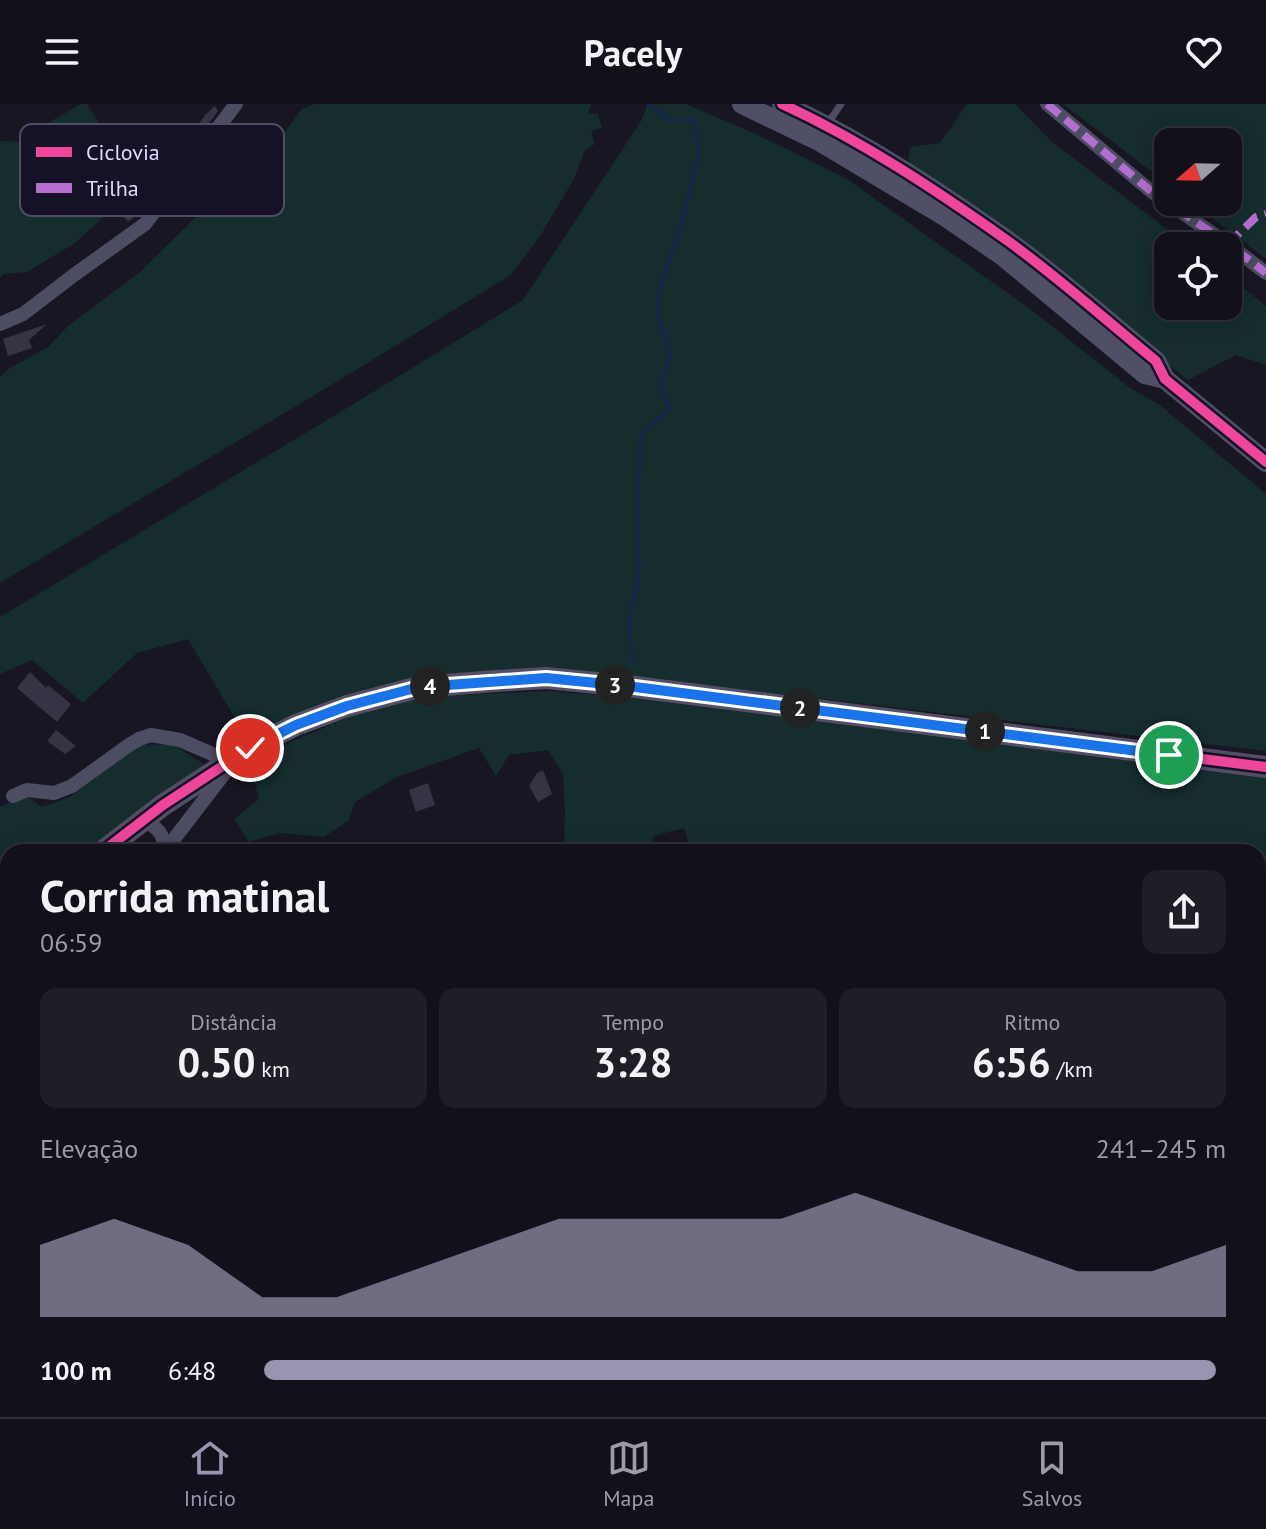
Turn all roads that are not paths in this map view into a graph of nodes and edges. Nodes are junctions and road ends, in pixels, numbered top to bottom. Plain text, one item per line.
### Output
1 (236, 104) edge
2 (742, 104) edge
3 (782, 104) edge
4 (841, 104) edge
5 (1047, 104) edge
6 (221, 124) edge
7 (827, 125) junction
8 (151, 216) edge
9 (1266, 273) edge
10 (0, 324) edge
11 (1165, 379) junction
12 (1266, 462) edge
13 (236, 757) junction
14 (1266, 767) edge
15 (13, 796) dead end
16 (143, 821) junction
17 (113, 844) edge
18 (164, 844) edge
19 (171, 844) edge

1 - 6 street
2 - 11 main road
3 - 7 main road
4 - 7 lane
5 - 9 street
7 - 11 main road
8 - 10 street
11 - 12 main road
13 - 14 main road
13 - 15 street
13 - 16 main road
13 - 19 street
16 - 17 main road
16 - 18 street

